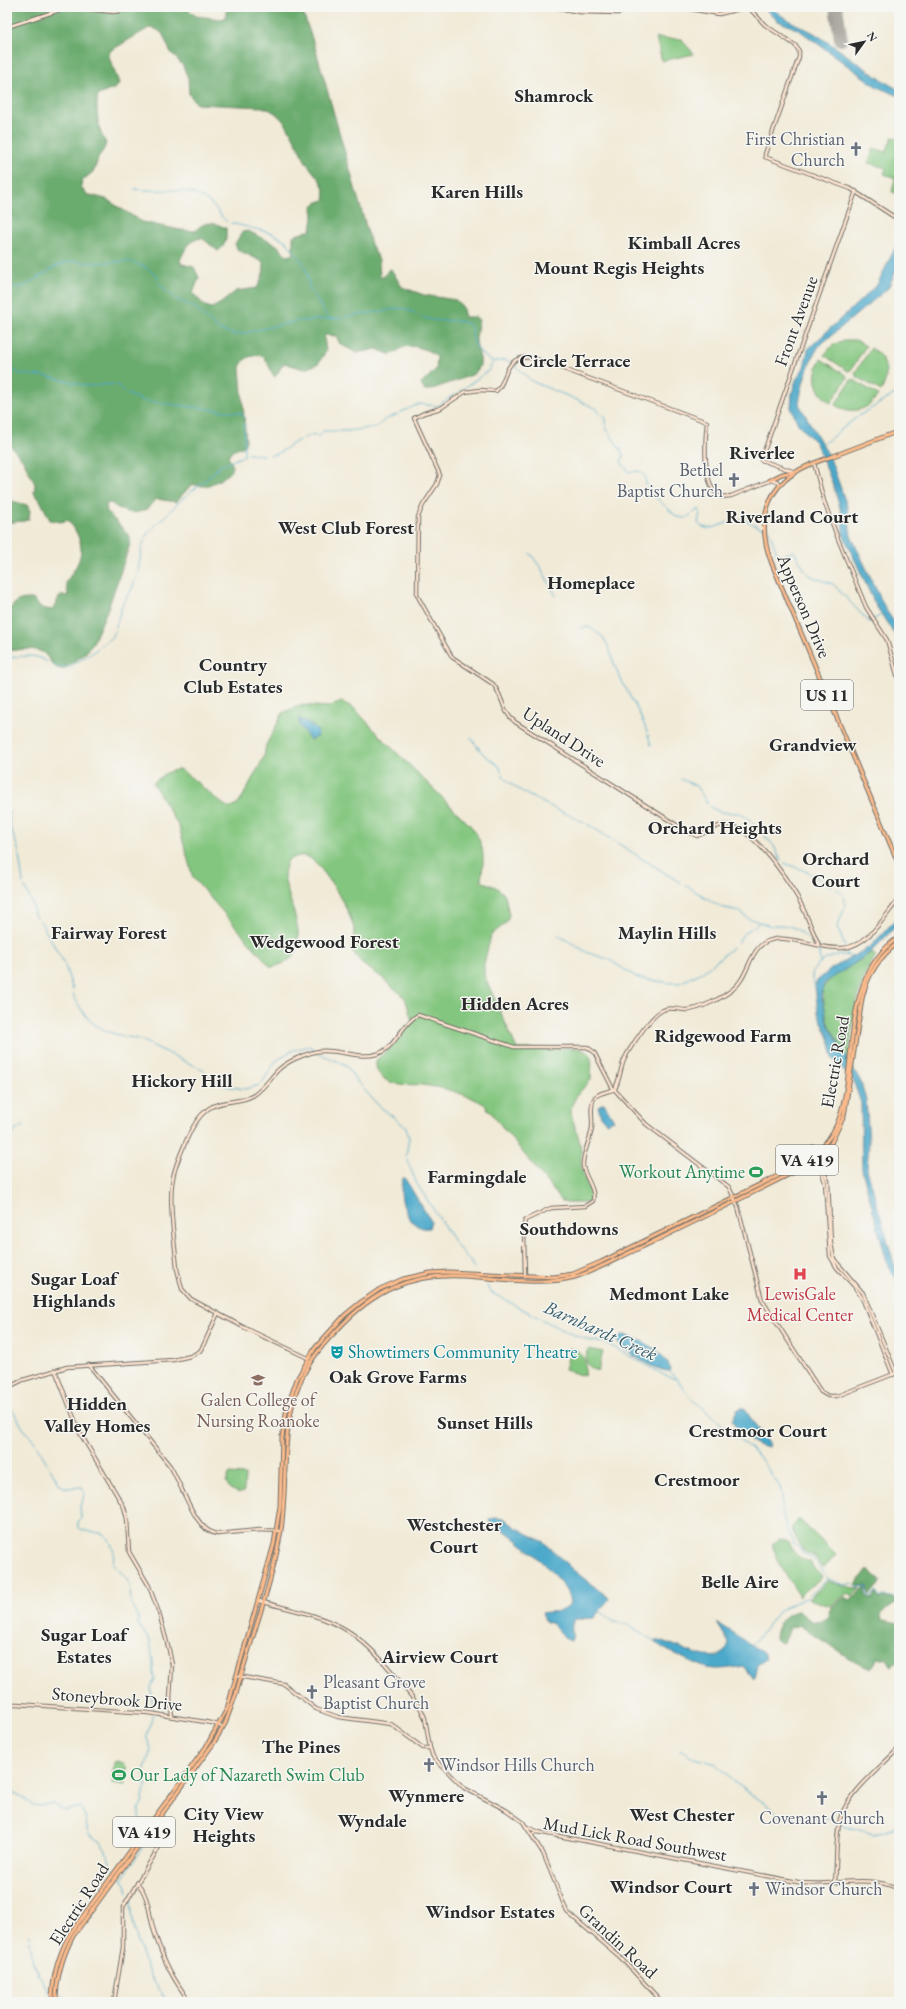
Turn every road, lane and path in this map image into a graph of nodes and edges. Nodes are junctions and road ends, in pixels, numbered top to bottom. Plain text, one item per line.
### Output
1 (146, 7) edge
2 (554, 7) edge
3 (639, 7) edge
4 (679, 7) edge
5 (748, 7) edge
6 (7, 27) edge
7 (856, 191) junction
8 (899, 220) edge
9 (899, 430) edge
10 (814, 463) junction
11 (795, 472) junction
12 (770, 480) junction
13 (780, 485) junction
14 (899, 682) edge
15 (899, 865) edge
16 (899, 899) edge
17 (899, 938) edge
18 (899, 942) edge
19 (819, 945) junction
20 (853, 1052) junction
21 (615, 1089) junction
22 (813, 1147) dead end
23 (820, 1148) junction
24 (814, 1154) junction
25 (816, 1158) junction
26 (734, 1196) junction
27 (736, 1201) junction
28 (525, 1276) junction
29 (218, 1313) junction
30 (308, 1358) junction
31 (89, 1365) junction
32 (55, 1370) junction
33 (896, 1373) edge
34 (7, 1388) edge
35 (279, 1531) junction
36 (261, 1602) junction
37 (239, 1677) junction
38 (7, 1704) edge
39 (172, 1716) junction
40 (221, 1726) junction
41 (422, 1747) junction
42 (430, 1748) junction
43 (899, 1748) edge
44 (435, 1758) junction
45 (526, 1826) junction
46 (540, 1832) junction
47 (532, 1834) junction
48 (143, 1836) junction
49 (137, 1883) junction
50 (835, 1883) junction
51 (899, 1889) edge
52 (52, 2002) edge
53 (56, 2002) edge
54 (114, 2002) edge
55 (190, 2002) edge
56 (662, 2002) edge

1 - 6 street
2 - 3 street
4 - 5 street
5 - 7 street
7 - 8 street
7 - 11 street, Front Avenue
9 - 10 main road, US 11
10 - 11 main road, US 11
10 - 14 street
11 - 12 main road
11 - 13 main road, Apperson Drive / US 11
12 - 13 street
12 - 19 street, Upland Drive
13 - 15 main road, Apperson Drive / US 11
16 - 19 street
17 - 20 main road, Electric Road / VA 419
18 - 20 main road, Electric Road / VA 419
19 - 21 street
20 - 23 main road, Electric Road / VA 419
20 - 25 main road, Electric Road / VA 419
21 - 26 street
21 - 28 street
21 - 29 street
22 - 23 main road
23 - 24 main road, Electric Road / VA 419
24 - 25 street
24 - 26 main road, Electric Road / VA 419
25 - 27 main road, Electric Road / VA 419
25 - 33 street
26 - 27 street
26 - 28 main road, VA 419
27 - 33 street
27 - 35 main road, VA 419
28 - 30 main road, VA 419
29 - 30 street
29 - 31 street
30 - 35 main road, VA 419
31 - 32 street
31 - 35 street
32 - 34 street
32 - 39 street
35 - 36 main road, VA 419
36 - 37 main road, VA 419
36 - 37 main road, Electric Road / VA 419
36 - 42 street
37 - 40 main road, Electric Road / VA 419
37 - 41 street, Grandin Road
38 - 39 street, Stoneybrook Drive
39 - 40 street, Stoneybrook Drive
40 - 48 main road, Electric Road / VA 419
41 - 42 street
41 - 44 street, Grandin Road
42 - 44 street
43 - 50 street
44 - 45 street, Grandin Road
45 - 46 street
45 - 47 street, Grandin Road
46 - 47 street, Mud Lick Road Southwest
46 - 50 street, Mud Lick Road Southwest
47 - 56 street, Grandin Road
48 - 49 street
48 - 52 main road, Electric Road / VA 419
48 - 53 main road, Electric Road / VA 419
49 - 54 street
49 - 55 street
50 - 51 street, Mud Lick Road Southwest

